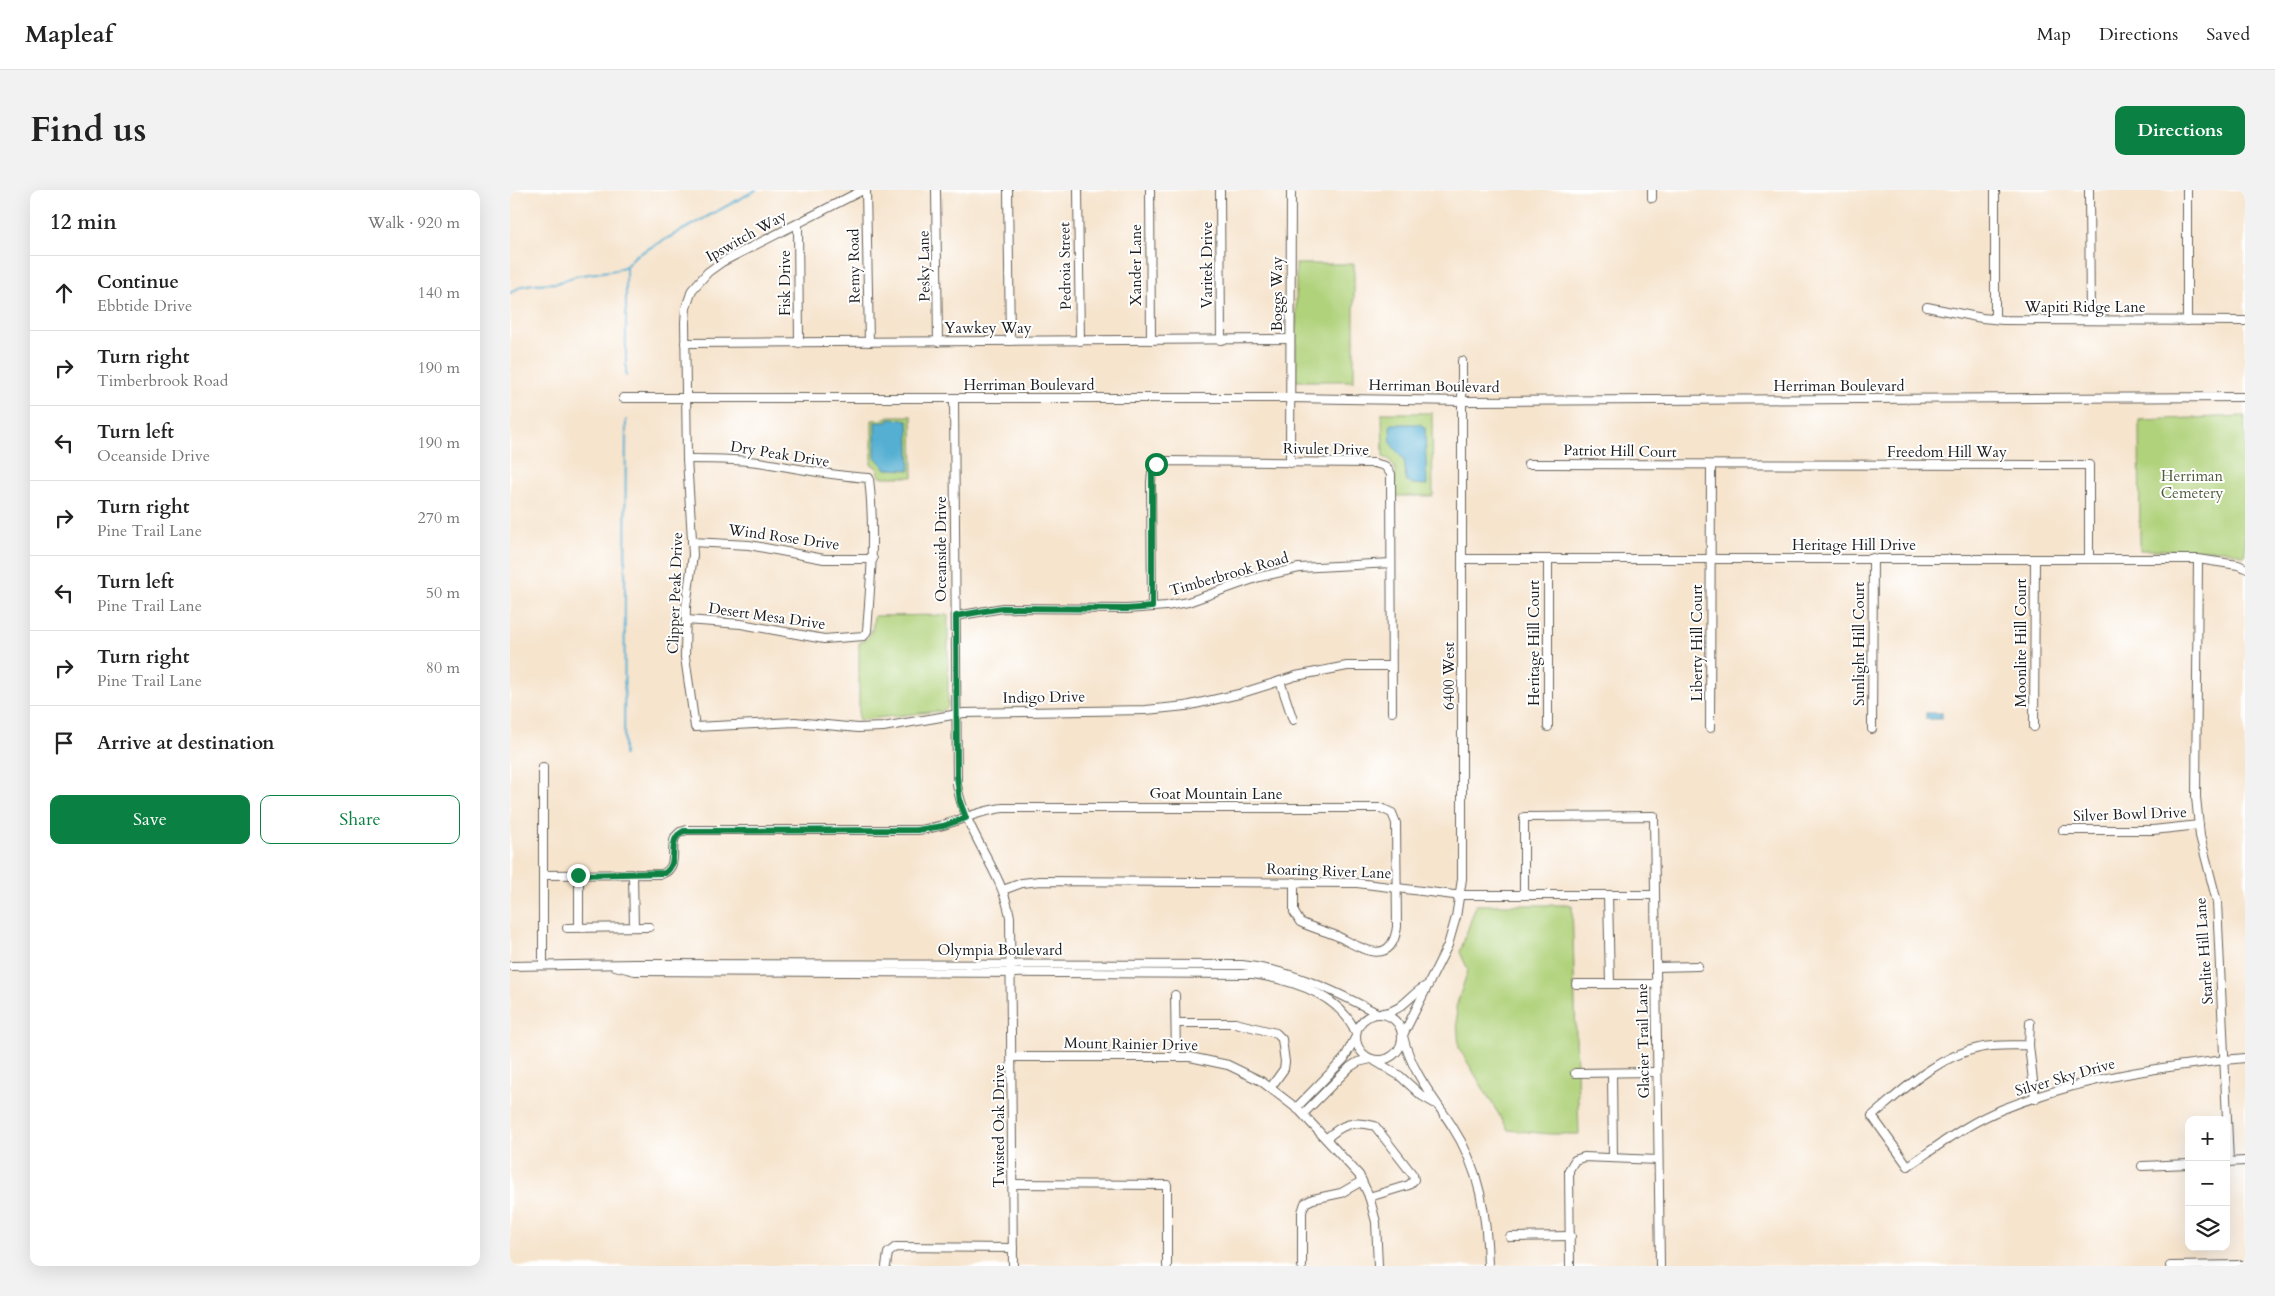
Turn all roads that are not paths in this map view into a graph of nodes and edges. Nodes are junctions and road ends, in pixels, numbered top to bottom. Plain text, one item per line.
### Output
1 (864, 190) edge
2 (936, 190) edge
3 (1008, 190) edge
4 (1078, 190) edge
5 (1150, 190) edge
6 (1220, 190) edge
7 (1291, 190) edge
8 (1995, 190) edge
9 (2089, 190) edge
10 (2186, 190) edge
11 (798, 224) junction
12 (1927, 307) dead end
13 (1995, 319) junction
14 (2090, 320) junction
15 (2187, 321) junction
16 (2245, 321) edge
17 (1290, 339) junction
18 (1151, 340) junction
19 (1221, 340) junction
20 (1010, 341) junction
21 (1080, 341) junction
22 (869, 342) junction
23 (938, 342) junction
24 (685, 343) junction
25 (799, 343) junction
26 (1462, 361) dead end
27 (2245, 397) edge
28 (623, 398) dead end
29 (1290, 398) junction
30 (686, 399) junction
31 (954, 399) junction
32 (1462, 401) junction
33 (687, 459) junction
34 (1290, 462) junction
35 (1528, 464) dead end
36 (1711, 466) junction
37 (869, 478) joint
38 (692, 542) junction
39 (1873, 558) junction
40 (2089, 558) junction
41 (1462, 559) junction
42 (1710, 559) junction
43 (2035, 559) junction
44 (873, 560) junction
45 (1548, 560) junction
46 (2198, 560) junction
47 (1391, 564) junction
48 (2245, 568) edge
49 (1152, 607) junction
50 (956, 616) junction
51 (686, 620) junction
52 (1391, 666) junction
53 (1280, 681) junction
54 (1392, 712) dead end
55 (956, 714) junction
56 (1293, 720) dead end
57 (695, 727) joint
58 (1548, 727) dead end
59 (2034, 727) dead end
60 (1710, 728) dead end
61 (1872, 729) dead end
62 (542, 767) dead end
63 (966, 818) junction
64 (2198, 825) junction
65 (2063, 830) dead end
66 (543, 875) junction
67 (580, 875) junction
68 (633, 875) junction
69 (1294, 882) junction
70 (1395, 887) junction
71 (1003, 890) junction
72 (1460, 895) junction
73 (1524, 895) junction
74 (1608, 895) junction
75 (1655, 895) junction
76 (579, 927) junction
77 (634, 927) junction
78 (649, 927) dead end
79 (568, 928) dead end
80 (543, 965) junction
81 (510, 966) edge
82 (1698, 966) dead end
83 (1656, 967) junction
84 (1012, 968) junction
85 (1576, 984) dead end
86 (1610, 984) junction
87 (1656, 984) junction
88 (1428, 985) junction
89 (1012, 987) joint
90 (1175, 995) dead end
91 (1379, 1013) junction
92 (1176, 1023) junction
93 (2030, 1023) dead end
94 (1356, 1035) junction
95 (1403, 1036) junction
96 (2029, 1045) junction
97 (1176, 1056) junction
98 (1012, 1057) junction
99 (2245, 1058) edge
100 (1372, 1059) junction
101 (2224, 1060) junction
102 (1657, 1072) junction
103 (1575, 1073) dead end
104 (1612, 1073) junction
105 (1271, 1087) junction
106 (2035, 1099) junction
107 (1434, 1103) junction
108 (1300, 1111) junction
109 (1326, 1139) junction
110 (1613, 1158) junction
111 (1658, 1160) junction
112 (2228, 1161) edge
113 (2245, 1161) edge
114 (2230, 1162) edge
115 (2185, 1164) edge
116 (2142, 1166) dead end
117 (1362, 1181) junction
118 (1013, 1184) junction
119 (1369, 1197) junction
120 (1571, 1236) junction
121 (1510, 1238) dead end
122 (1013, 1248) junction
123 (2245, 1265) edge
124 (886, 1266) edge
125 (1013, 1266) edge
126 (1167, 1266) edge
127 (1302, 1266) edge
128 (1378, 1266) edge
129 (1488, 1266) edge
130 (1570, 1266) edge
131 (1660, 1266) edge
132 (2170, 1266) edge

1 - 11 street, Ipswitch Way
1 - 22 street, Remy Road
2 - 23 street, Pesky Lane
3 - 20 street
4 - 21 street, Pedroia Street
5 - 18 street, Xander Lane
6 - 19 street, Varitek Drive
7 - 17 street, Boggs Way
8 - 13 street
9 - 14 street
10 - 15 street
11 - 24 street, Ipswitch Way
11 - 25 street, Fisk Drive
12 - 13 street, Wapiti Ridge Lane
13 - 14 street, Wapiti Ridge Lane
14 - 15 street, Wapiti Ridge Lane
15 - 16 street, Wapiti Ridge Lane
17 - 19 street, Yawkey Way
17 - 29 street, Boggs Way
18 - 19 street, Yawkey Way
18 - 21 street, Yawkey Way
20 - 21 street, Yawkey Way
20 - 23 street, Yawkey Way
22 - 23 street, Yawkey Way
22 - 25 street, Yawkey Way
24 - 25 street, Yawkey Way
24 - 30 street, Ipswitch Way
26 - 32 street, 6400 West
27 - 32 street, Herriman Boulevard
28 - 30 street, Herriman Boulevard
29 - 31 street, Herriman Boulevard
29 - 32 street, Herriman Boulevard
29 - 34 street, Boggs Way
30 - 31 street, Herriman Boulevard
30 - 33 street, Clipper Peak Drive
31 - 50 street, Oceanside Drive
32 - 41 street, 6400 West
33 - 37 street, Dry Peak Drive
33 - 38 street, Clipper Peak Drive
34 - 47 street, Rivulet Drive
34 - 49 street, Rivulet Drive
35 - 36 street, Patriot Hill Court
36 - 40 street, Freedom Hill Way
36 - 42 street, Liberty Hill Court
37 - 44 street, Desert Mesa Drive
38 - 44 street, Wind Rose Drive
38 - 51 street, Clipper Peak Drive
39 - 42 street, Heritage Hill Drive
39 - 43 street, Heritage Hill Drive
39 - 61 street, Sunlight Hill Court
40 - 43 street, Heritage Hill Drive
40 - 46 street, Heritage Hill Drive
41 - 45 street, Heritage Hill Drive
41 - 72 street, 6400 West
42 - 45 street, Heritage Hill Drive
42 - 60 street, Liberty Hill Court
43 - 59 street, Moonlite Hill Court
44 - 51 street, Desert Mesa Drive
45 - 58 street, Heritage Hill Court
46 - 48 street, Heritage Hill Drive
46 - 64 street, Starlite Hill Lane
47 - 49 street, Timberbrook Road
47 - 52 street, Rivulet Drive
49 - 50 street, Timberbrook Road
50 - 55 street, Oceanside Drive
51 - 57 street, Clipper Peak Drive
52 - 53 street, Indigo Drive
52 - 54 street, Rivulet Drive
53 - 55 street, Indigo Drive
53 - 56 street
55 - 57 street, Indigo Drive
55 - 63 street, Oceanside Drive
62 - 66 street
63 - 68 street, Goat Mountain Lane
63 - 70 street, Goat Mountain Lane
63 - 71 street, Oceanside Drive
64 - 65 street, Silver Bowl Drive
64 - 101 street, Starlite Hill Lane
66 - 67 street
66 - 80 street
67 - 68 street
67 - 76 street
68 - 77 street
69 - 70 street, Roaring River Lane
69 - 70 street, Goat Mountain Lane
69 - 71 street, Roaring River Lane
70 - 72 street, Roaring River Lane
71 - 84 street, Oceanside Drive
72 - 73 street, Roaring River Lane
72 - 88 street, 6400 West
73 - 74 street, Roaring River Lane
73 - 75 street, Glacier Trail Lane
74 - 75 street, Roaring River Lane
74 - 86 street
75 - 83 street, Glacier Trail Lane
76 - 77 street
76 - 79 street
77 - 78 street
80 - 81 street, Olympia Boulevard
80 - 84 street, Olympia Boulevard
82 - 83 street
83 - 87 street, Glacier Trail Lane
84 - 89 street, Oceanside Drive
84 - 91 street, Olympia Boulevard
84 - 94 street, Olympia Boulevard
85 - 86 street
86 - 87 street
87 - 102 street, Glacier Trail Lane
88 - 91 street, 6400 West
88 - 95 street, 6400 West
89 - 98 street, Twisted Oak Drive
90 - 92 street
91 - 94 street
91 - 95 street
92 - 97 street
92 - 105 street
93 - 96 street
94 - 100 street
94 - 108 street
95 - 100 street
95 - 107 street
96 - 106 street
96 - 106 street, Silver Sky Drive
97 - 98 street, Mount Rainier Drive
97 - 105 street, Mount Rainier Drive
98 - 118 street, Twisted Oak Drive
99 - 101 street, Silver Sky Drive
100 - 107 street
100 - 108 street
101 - 106 street, Silver Sky Drive
101 - 112 street, Starlite Hill Lane
102 - 104 street
102 - 111 street, Glacier Trail Lane
103 - 104 street
104 - 110 street
105 - 108 street, Mount Rainier Drive
107 - 129 street
108 - 109 street, Mount Rainier Drive
109 - 117 street, Mount Rainier Drive
109 - 119 street
110 - 111 street
110 - 120 street
111 - 131 street, Glacier Trail Lane
113 - 114 street
115 - 116 street
117 - 119 street, Mount Rainier Drive
117 - 127 street
118 - 122 street, Twisted Oak Drive
118 - 126 street
119 - 128 street, Mount Rainier Drive
120 - 121 street
120 - 130 street
122 - 124 street
122 - 125 street, Twisted Oak Drive
123 - 132 street

